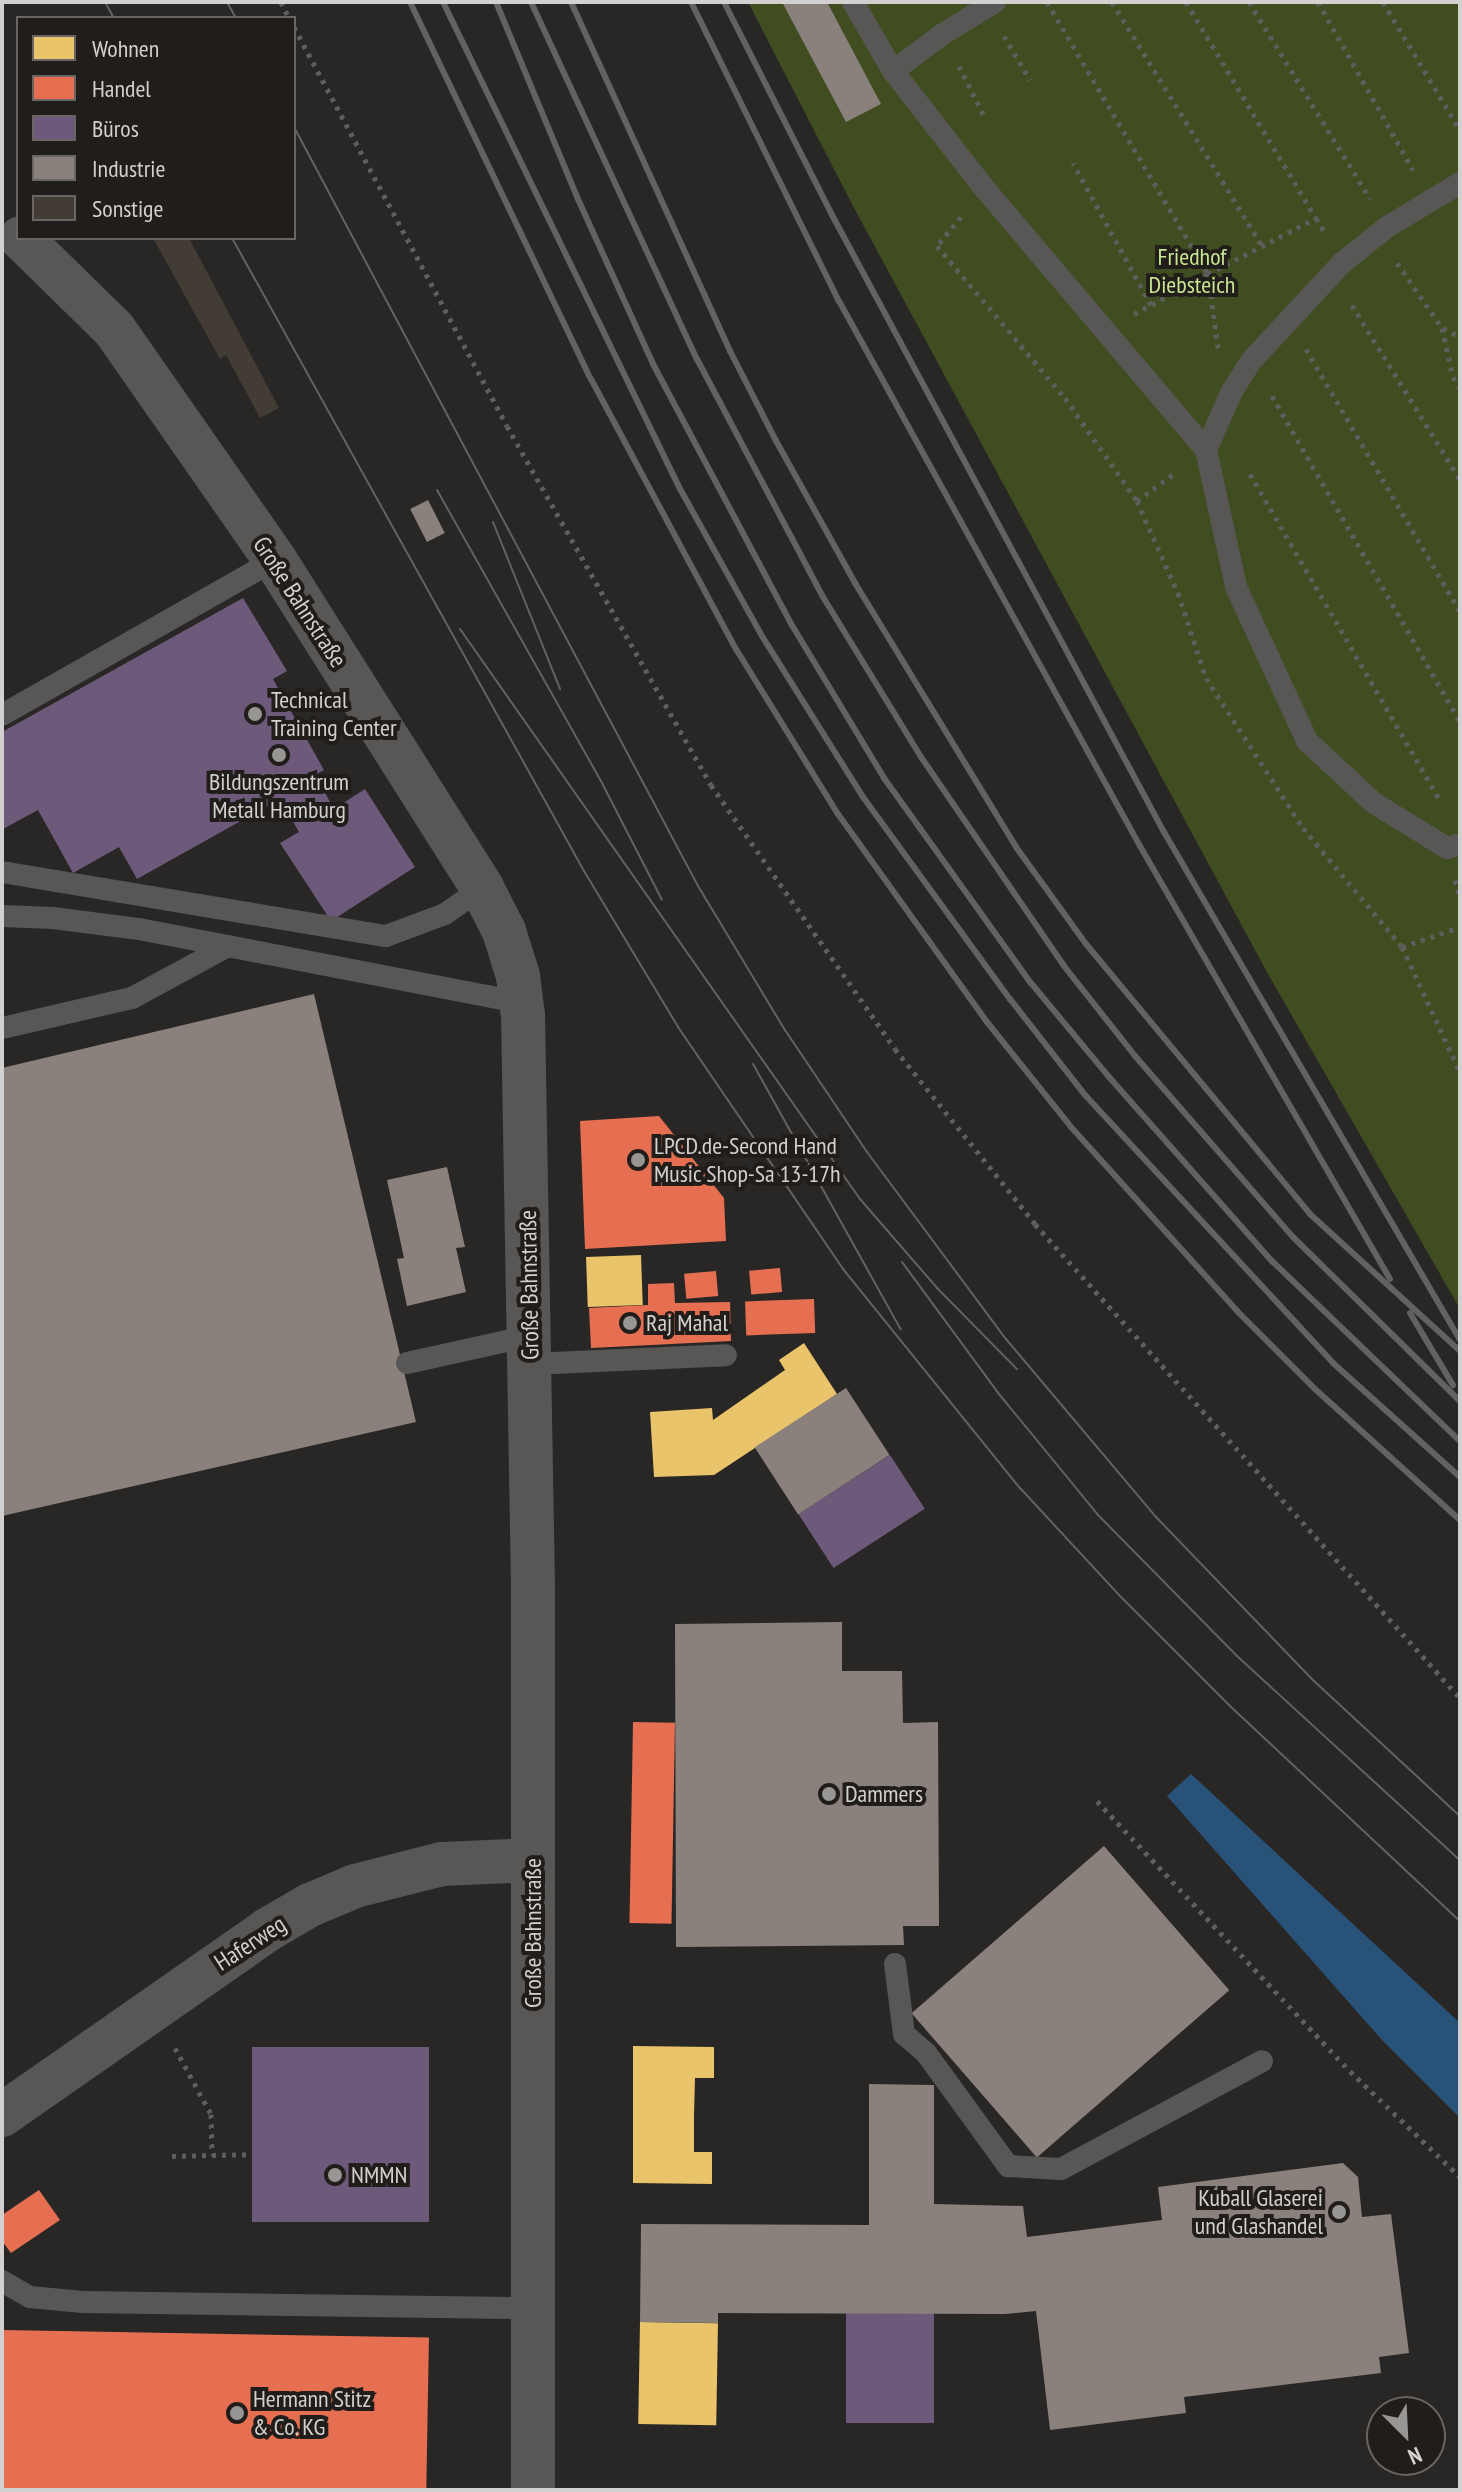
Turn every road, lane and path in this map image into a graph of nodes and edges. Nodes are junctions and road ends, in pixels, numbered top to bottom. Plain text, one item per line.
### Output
1 (853, 2) edge
2 (1047, 2) edge
3 (1112, 2) edge
4 (1186, 2) edge
5 (1249, 2) edge
6 (1318, 2) edge
7 (1383, 2) edge
8 (992, 4) edge
9 (296, 31) edge
10 (893, 71) junction
11 (1030, 80) dead end
12 (1460, 130) edge
13 (1073, 163) dead end
14 (1460, 183) edge
15 (984, 188) junction
16 (1431, 202) junction
17 (1316, 218) junction
18 (1382, 232) junction
19 (24, 240) edge
20 (1263, 247) junction
21 (1337, 268) junction
22 (1208, 274) junction
23 (1290, 321) junction
24 (1442, 328) junction
25 (1460, 337) edge
26 (1251, 361) junction
27 (1460, 388) edge
28 (1232, 391) junction
29 (1219, 421) junction
30 (1206, 450) junction
31 (1460, 480) edge
32 (275, 560) junction
33 (1460, 611) edge
34 (2, 715) edge
35 (1460, 721) edge
36 (1444, 807) dead end
37 (1460, 844) edge
38 (2, 872) edge
39 (482, 888) junction
40 (2, 916) edge
41 (1460, 927) edge
42 (228, 946) junction
43 (1402, 947) junction
44 (522, 1003) junction
45 (2, 1028) edge
46 (1460, 1072) edge
47 (530, 1350) junction
48 (726, 1355) dead end
49 (407, 1363) dead end
50 (1460, 1698) edge
51 (1097, 1801) dead end
52 (533, 1860) junction
53 (895, 1964) dead end
54 (153, 2009) junction
55 (1262, 2061) dead end
56 (2, 2115) edge
57 (251, 2154) dead end
58 (212, 2155) junction
59 (172, 2156) dead end
60 (1460, 2177) edge
61 (2, 2281) edge
62 (532, 2308) junction
63 (533, 2490) edge

1 - 10 lane
2 - 22 path
3 - 20 path
4 - 17 path
5 - 18 path
6 - 16 path
7 - 12 path
8 - 10 lane
8 - 11 path
9 - 50 path
10 - 15 lane
13 - 22 path
14 - 16 lane
15 - 30 lane
15 - 43 path
16 - 18 lane
17 - 20 path
17 - 21 path
18 - 21 lane
18 - 24 path
19 - 32 street, Große Bahnstraße
20 - 22 path
21 - 23 lane
21 - 31 path
22 - 28 path
23 - 26 lane
23 - 33 path
24 - 25 path
24 - 27 path
26 - 28 lane
26 - 35 path
28 - 29 lane
29 - 30 lane
29 - 36 path
30 - 37 lane
32 - 34 lane
32 - 39 street, Große Bahnstraße
38 - 39 lane
39 - 44 street, Große Bahnstraße
40 - 42 lane
41 - 43 path
42 - 44 lane
42 - 45 lane
43 - 46 path
44 - 47 street, Große Bahnstraße
47 - 48 lane
47 - 49 lane
47 - 52 street, Große Bahnstraße
51 - 60 path
52 - 54 street, Haferweg
52 - 62 street, Große Bahnstraße
53 - 55 lane
54 - 56 street, Haferweg
54 - 58 path
57 - 58 path
58 - 59 path
61 - 62 lane
62 - 63 street, Große Bahnstraße

